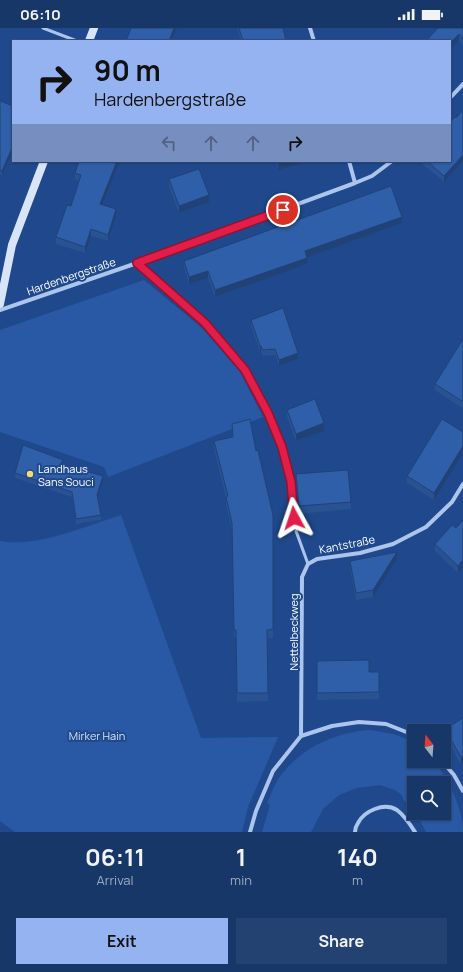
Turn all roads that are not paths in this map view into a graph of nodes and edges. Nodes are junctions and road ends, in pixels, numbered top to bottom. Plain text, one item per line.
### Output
1 (43, 28) edge
2 (94, 28) edge
3 (310, 28) edge
4 (74, 40) edge
5 (89, 40) edge
6 (314, 40) edge
7 (463, 84) edge
8 (451, 97) edge
9 (44, 162) edge
10 (349, 162) edge
11 (391, 162) edge
12 (355, 183) junction
13 (137, 263) junction
14 (0, 304) edge
15 (0, 310) edge
16 (463, 484) edge
17 (294, 518) dead end
18 (296, 531) dead end
19 (308, 564) junction
20 (407, 732) edge
21 (301, 736) junction
22 (448, 768) edge
23 (463, 791) edge
24 (250, 832) edge
25 (354, 832) edge
26 (415, 832) edge

1 - 4 lane
2 - 5 street
3 - 6 street
7 - 8 street
9 - 14 street
10 - 12 street
11 - 12 street, Hardenbergstraße
12 - 13 street, Hardenbergstraße
13 - 15 street, Hardenbergstraße
13 - 17 lane
16 - 19 street, Kantstraße
18 - 19 lane
19 - 21 street, Nettelbeckweg
20 - 21 street
21 - 24 street
22 - 23 street
25 - 26 street

